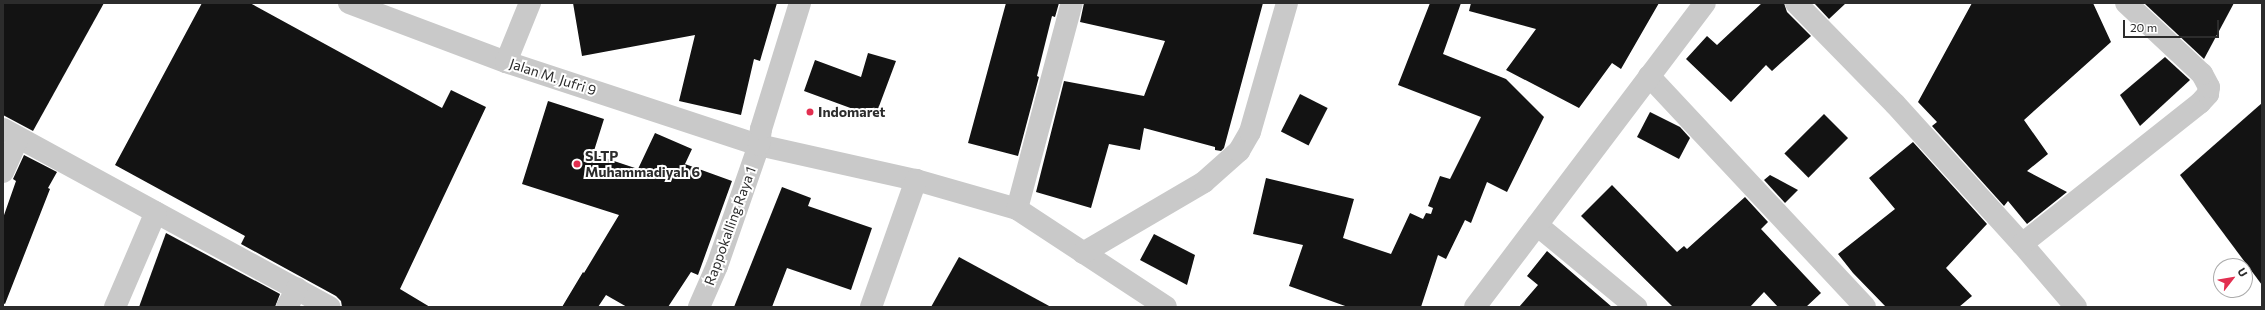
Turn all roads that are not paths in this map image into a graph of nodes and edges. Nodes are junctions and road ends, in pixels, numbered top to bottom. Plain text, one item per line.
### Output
1 (349, 3) edge
2 (530, 3) edge
3 (800, 3) edge
4 (1072, 3) edge
5 (1287, 3) edge
6 (1705, 3) edge
7 (1796, 3) edge
8 (2126, 3) edge
9 (506, 62) junction
10 (1649, 76) junction
11 (10, 134) edge
12 (759, 145) junction
13 (3, 172) edge
14 (916, 180) junction
15 (1017, 209) junction
16 (156, 212) junction
17 (1537, 225) junction
18 (2022, 244) junction
19 (1083, 253) junction
20 (297, 288) junction
21 (115, 307) edge
22 (287, 307) edge
23 (330, 307) edge
24 (699, 307) edge
25 (871, 307) edge
26 (1166, 307) edge
27 (1475, 307) edge
28 (1636, 307) edge
29 (1864, 307) edge
30 (2076, 307) edge

1 - 9 street, Jalan M. Jufri 9
2 - 9 street
3 - 12 street, Rappokalling Raya 1
4 - 15 street
5 - 19 street
6 - 10 street
7 - 18 street
8 - 18 street
9 - 12 street, Jalan M. Jufri 9
10 - 17 street
10 - 29 street
11 - 13 street
11 - 16 street
12 - 14 street, Jalan M. Jufri 9
12 - 24 street, Rappokalling Raya 1
14 - 15 street, Jalan M. Jufri 9
14 - 25 street
15 - 19 street, Jalan M. Jufri 9
16 - 20 street
16 - 21 street
17 - 27 street
17 - 28 street
18 - 30 street
19 - 26 street, Jalan M. Jufri 9
20 - 22 street
20 - 23 street

